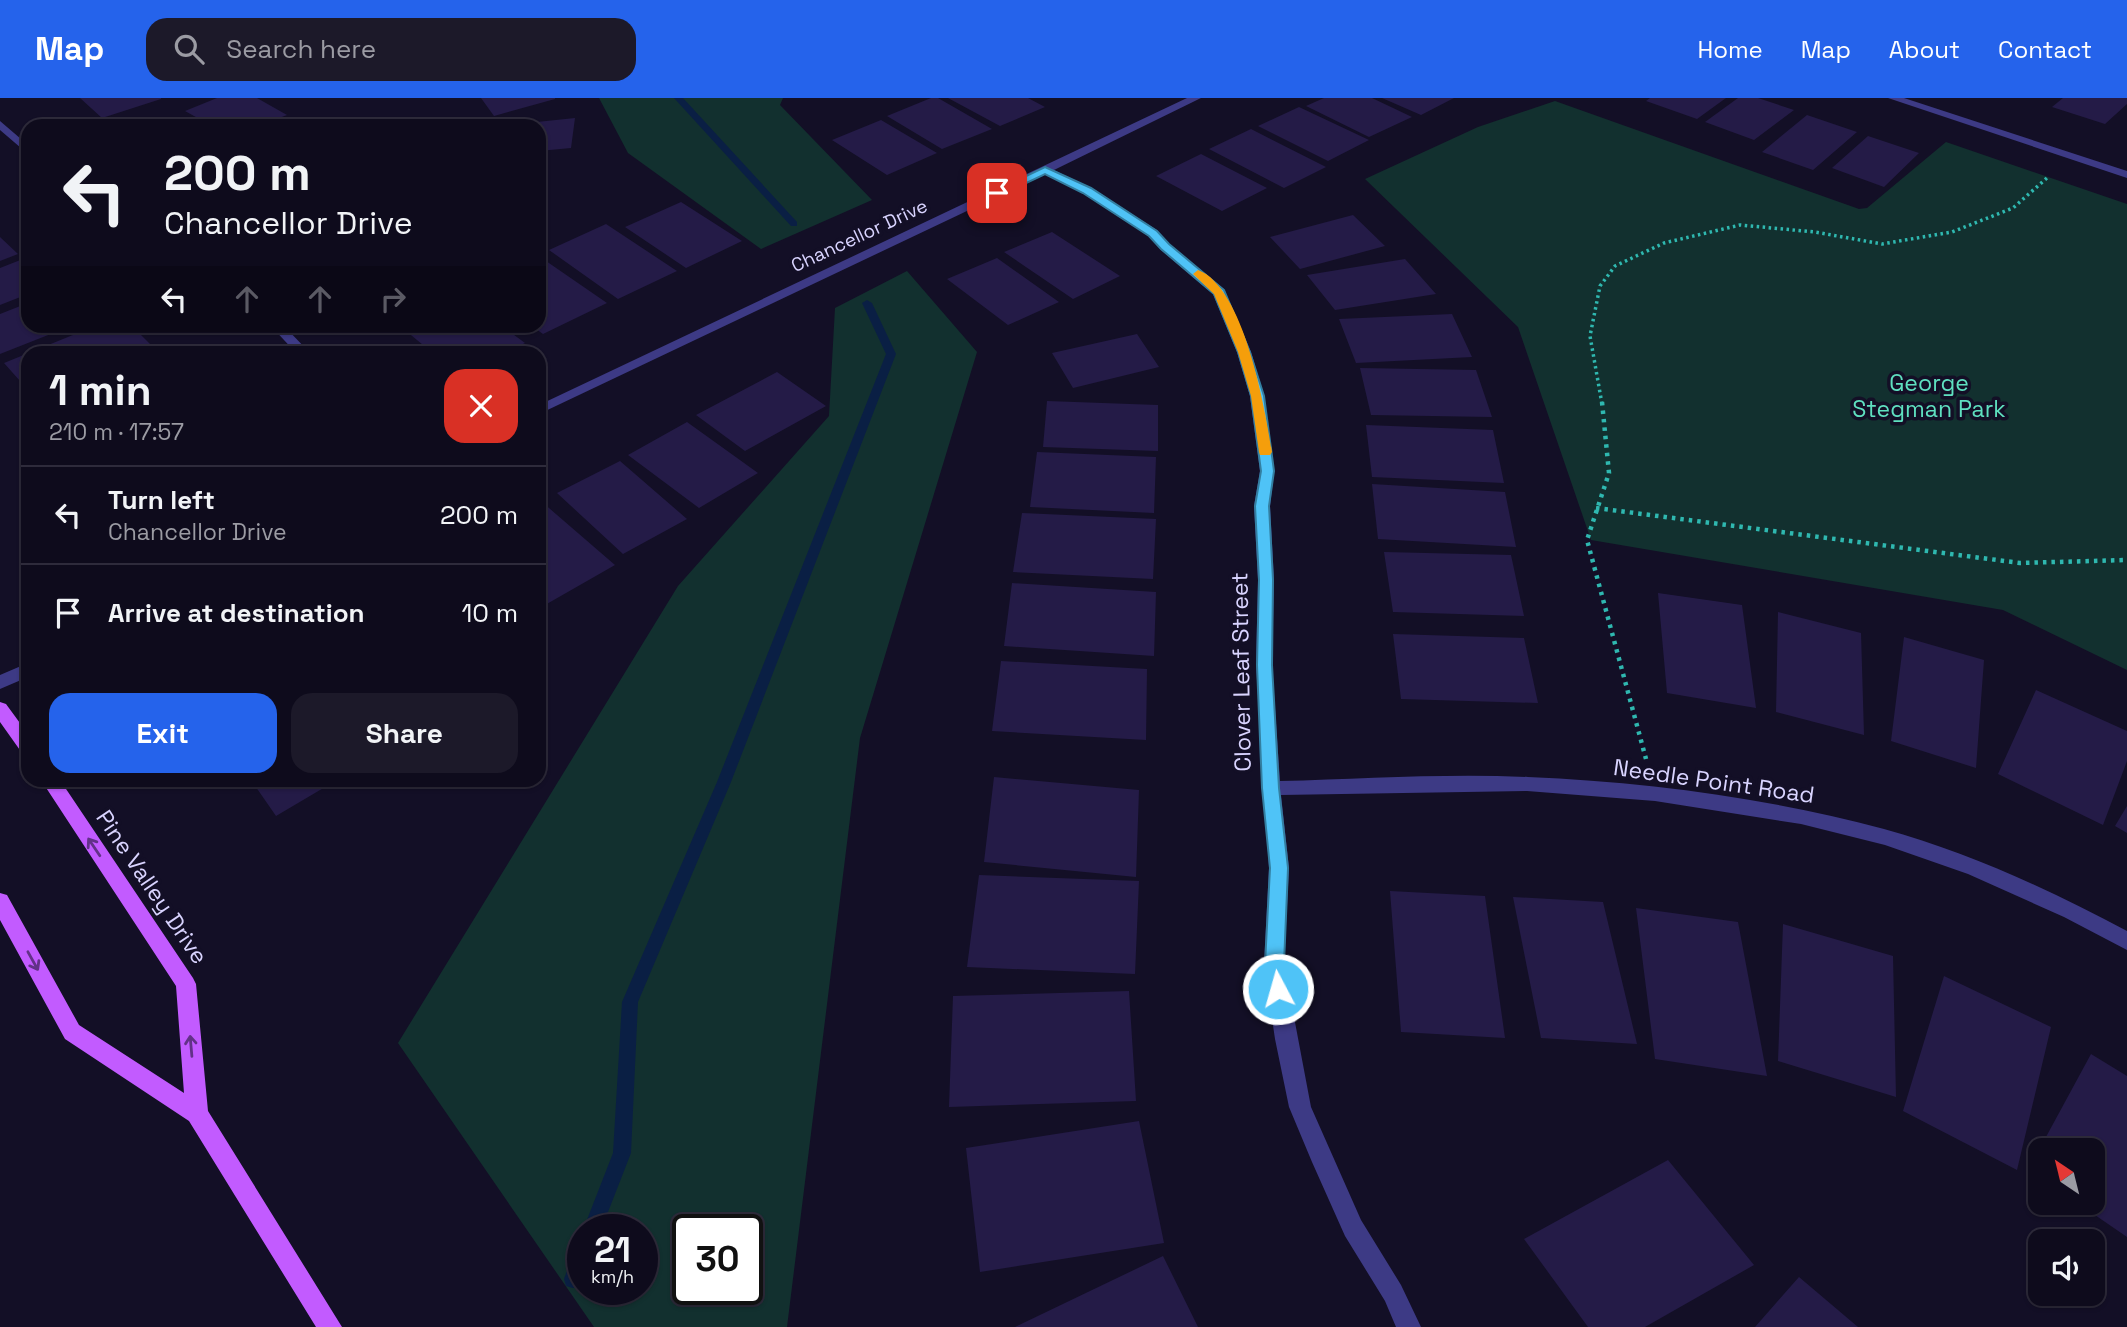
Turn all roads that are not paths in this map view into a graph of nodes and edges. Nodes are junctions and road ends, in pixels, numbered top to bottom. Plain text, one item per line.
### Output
1 (1196, 98) edge
2 (1892, 98) edge
3 (0, 124) edge
4 (21, 144) edge
5 (1045, 170) junction
6 (2127, 175) edge
7 (284, 333) edge
8 (297, 346) edge
9 (546, 407) edge
10 (21, 672) edge
11 (0, 683) edge
12 (0, 709) edge
13 (21, 738) edge
14 (55, 787) edge
15 (1271, 788) junction
16 (0, 901) edge
17 (2127, 941) edge
18 (197, 1114) junction
19 (330, 1327) edge
20 (1409, 1327) edge

1 - 5 street, Chancellor Drive
2 - 6 street
3 - 4 street
5 - 9 street, Chancellor Drive
5 - 15 street, Clover Leaf Street
7 - 8 street
10 - 11 street
12 - 13 main road
18 -> 14 main road, Pine Valley Drive
15 - 17 street, Needle Point Road
15 - 20 street, Clover Leaf Street
16 -> 18 main road, Pine Valley Drive
18 - 19 main road, Pine Valley Drive

